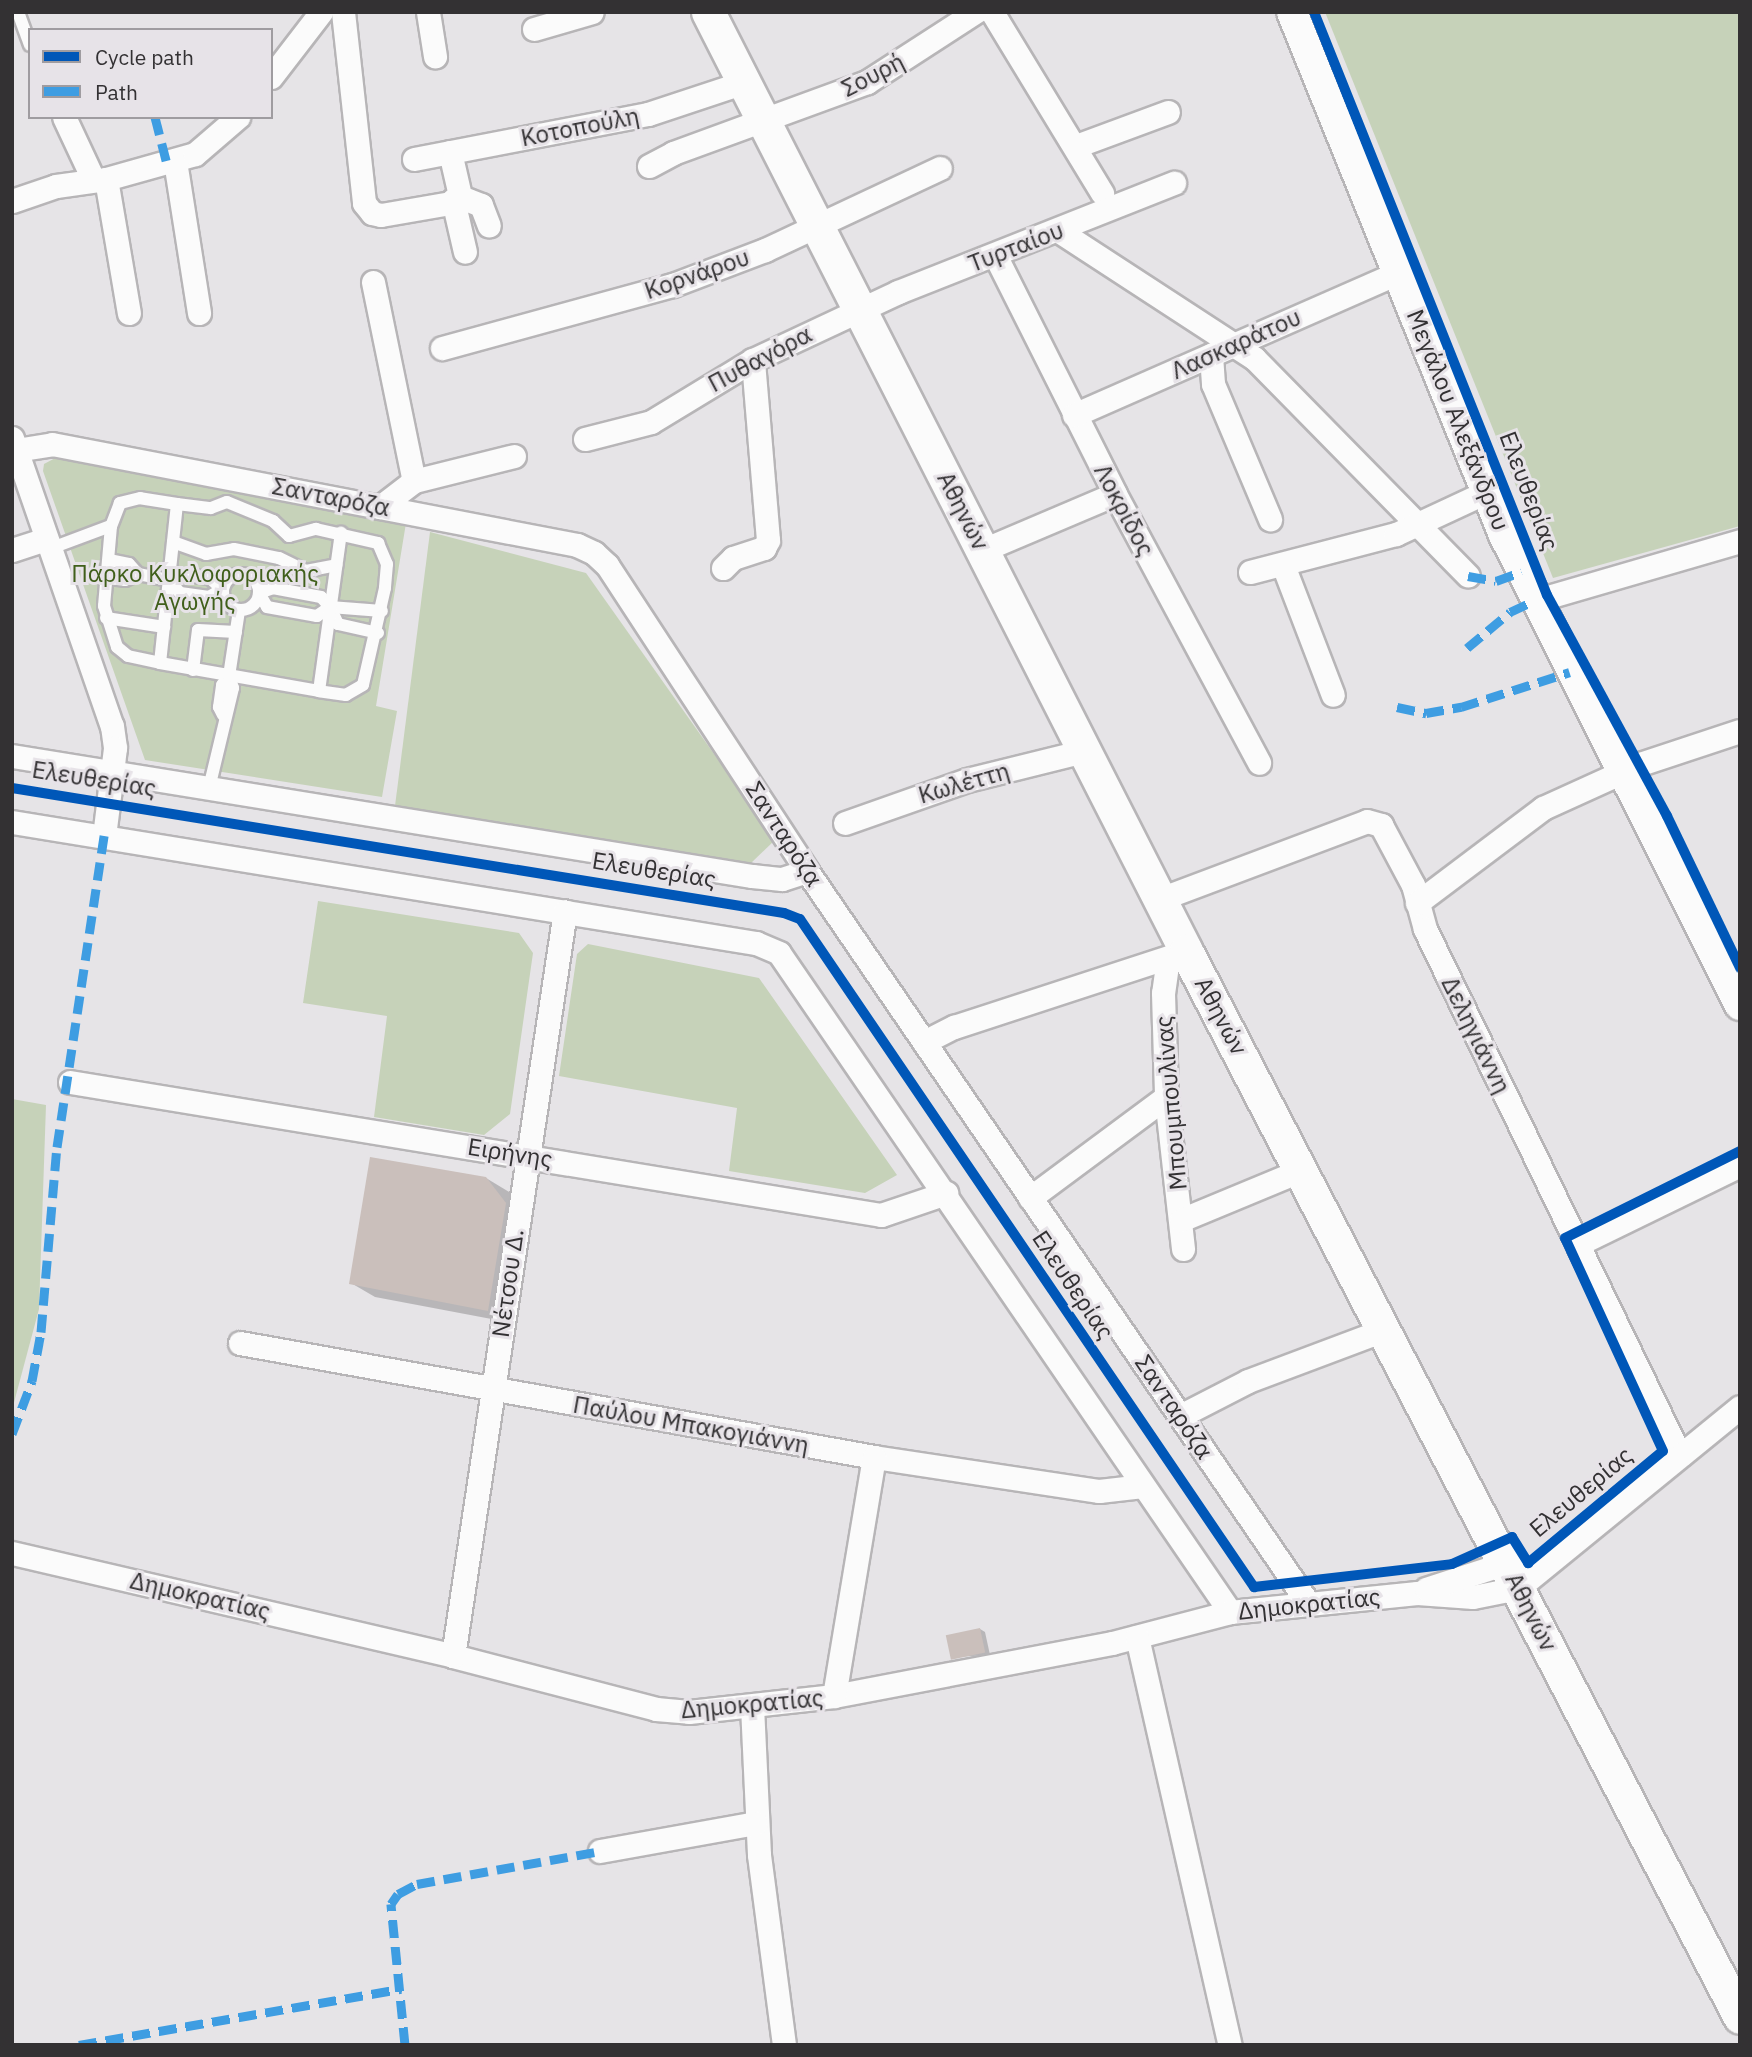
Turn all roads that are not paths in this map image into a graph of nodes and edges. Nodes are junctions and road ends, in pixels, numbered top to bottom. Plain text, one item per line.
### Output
1 (18, 12) edge
2 (321, 12) edge
3 (344, 12) edge
4 (428, 12) edge
5 (592, 12) edge
6 (708, 12) edge
7 (975, 12) edge
8 (992, 12) edge
9 (1292, 12) edge
10 (947, 21) edge
11 (534, 29) dead end
12 (28, 40) edge
13 (435, 56) dead end
14 (273, 74) edge
15 (742, 83) junction
16 (1168, 112) dead end
17 (65, 119) edge
18 (236, 119) edge
19 (761, 119) junction
20 (1076, 146) junction
21 (450, 152) junction
22 (414, 159) dead end
23 (175, 161) junction
24 (649, 166) dead end
25 (940, 168) dead end
26 (99, 179) junction
27 (1174, 183) dead end
28 (1102, 193) dead end
29 (457, 200) junction
30 (12, 201) edge
31 (1085, 219) junction
32 (489, 226) dead end
33 (815, 226) junction
34 (1059, 231) junction
35 (994, 248) junction
36 (465, 252) dead end
37 (1398, 273) junction
38 (373, 282) dead end
39 (858, 309) junction
40 (129, 313) dead end
41 (199, 313) dead end
42 (1234, 344) junction
43 (442, 348) dead end
44 (1211, 355) junction
45 (753, 360) junction
46 (1074, 415) junction
47 (585, 439) dead end
48 (14, 444) edge
49 (514, 456) dead end
50 (414, 481) junction
51 (1486, 492) junction
52 (1115, 494) junction
53 (177, 504) junction
54 (380, 507) junction
55 (1269, 519) dead end
56 (1420, 524) junction
57 (111, 526) junction
58 (341, 533) junction
59 (1740, 541) edge
60 (173, 542) junction
61 (48, 544) junction
62 (984, 550) junction
63 (12, 551) edge
64 (250, 555) junction
65 (110, 559) junction
66 (336, 565) junction
67 (1283, 565) junction
68 (723, 568) dead end
69 (1250, 572) dead end
70 (138, 574) junction
71 (248, 574) junction
72 (1468, 576) dead end
73 (107, 578) junction
74 (169, 580) junction
75 (222, 589) junction
76 (260, 593) junction
77 (1534, 601) junction
78 (330, 607) junction
79 (239, 611) junction
80 (382, 611) junction
81 (106, 618) junction
82 (164, 627) junction
83 (236, 632) junction
84 (378, 633) junction
85 (160, 663) junction
86 (193, 670) junction
87 (229, 676) junction
88 (318, 691) junction
89 (1333, 695) dead end
90 (1740, 731) edge
91 (1084, 751) junction
92 (12, 756) edge
93 (1259, 763) dead end
94 (1623, 771) junction
95 (112, 773) junction
96 (209, 788) junction
97 (12, 821) edge
98 (845, 822) dead end
99 (104, 836) junction
100 (807, 871) junction
101 (1160, 899) junction
102 (1417, 903) junction
103 (565, 911) junction
104 (1177, 954) junction
105 (1731, 966) edge
106 (1740, 1005) edge
107 (924, 1042) junction
108 (70, 1082) dead end
109 (1166, 1097) junction
110 (527, 1156) junction
111 (1740, 1166) edge
112 (1302, 1170) junction
113 (946, 1193) junction
114 (1030, 1199) junction
115 (1181, 1220) junction
116 (1577, 1244) junction
117 (1183, 1249) dead end
118 (1385, 1329) junction
119 (240, 1343) dead end
120 (492, 1390) junction
121 (1740, 1406) edge
122 (1180, 1416) junction
123 (1680, 1456) junction
124 (874, 1457) junction
125 (1143, 1486) junction
126 (12, 1553) edge
127 (1512, 1576) junction
128 (1308, 1603) junction
129 (1230, 1612) junction
130 (1137, 1637) junction
131 (453, 1656) junction
132 (834, 1696) junction
133 (752, 1706) junction
134 (756, 1823) junction
135 (600, 1852) dead end
136 (1740, 2017) edge
137 (784, 2045) edge
138 (1230, 2045) edge

1 - 12 lane
2 - 14 street
3 - 29 street
4 - 13 street
5 - 11 street
6 - 15 main road, Αθηνών
7 - 10 street, Σουρή
8 - 20 street
9 - 37 street, Μεγάλου Αλεξάνδρου
10 - 19 street, Σουρή
15 - 19 main road, Αθηνών
15 - 21 street, Κοτοπούλη
16 - 20 street
17 - 26 street
18 - 23 street
19 - 24 street, Σουρή
19 - 33 main road, Αθηνών
20 - 28 street
21 - 22 street, Κοτοπούλη
21 - 29 street
23 - 26 street
23 - 41 street
25 - 33 street, Κορνάρου
26 - 30 street
26 - 40 street
27 - 31 street, Τυρταίου
29 - 32 street
29 - 36 street
31 - 34 street, Τυρταίου
31 - 35 street
33 - 39 main road, Αθηνών
33 - 43 street, Κορνάρου
34 - 35 street, Τυρταίου
34 - 42 street
35 - 39 street, Τυρταίου
35 - 46 street, Λοκρίδος
37 - 42 street, Λασκαράτου
37 - 51 street, Μεγάλου Αλεξάνδρου
38 - 50 street
39 - 45 street, Πυθαγόρα
39 - 62 main road, Αθηνών
42 - 44 street, Λασκαράτου
42 - 56 street
44 - 46 street, Λασκαράτου
44 - 55 street
45 - 47 street, Πυθαγόρα
45 - 68 street
46 - 52 street, Λοκρίδος
48 - 54 street, Σανταρόζα
48 - 61 street
49 - 50 street
50 - 54 street
51 - 56 street
51 - 77 street, Μεγάλου Αλεξάνδρου
52 - 62 street
52 - 93 street, Λοκρίδος
53 - 57 lane
53 - 58 lane
53 - 60 lane
54 - 100 street, Σανταρόζα
56 - 67 street
56 - 72 street
57 - 61 lane
57 - 65 lane
58 - 66 lane
58 - 80 lane
59 - 77 street
60 - 64 lane
60 - 74 lane
61 - 63 street
61 - 95 street
62 - 91 main road, Αθηνών
64 - 66 lane
64 - 71 lane
65 - 70 lane
65 - 73 lane
66 - 78 lane
67 - 69 street
67 - 89 street
70 - 73 lane
70 - 74 lane
71 - 75 lane
71 - 76 lane
73 - 81 lane
74 - 75 lane
74 - 75 lane
74 - 82 lane
75 - 79 lane
76 - 78 lane
76 - 78 lane
76 - 79 lane
77 - 94 street, Μεγάλου Αλεξάνδρου
78 - 80 lane
78 - 84 lane
78 - 88 lane
79 - 83 lane
80 - 84 lane
81 - 82 lane
81 - 85 lane
82 - 85 lane
83 - 86 lane
83 - 87 lane
84 - 88 lane
85 - 86 lane
86 - 87 lane
87 - 88 lane
87 - 96 lane
90 - 94 street
91 - 98 street, Κωλέττη
91 - 101 main road, Αθηνών
92 - 95 street, Ελευθερίας
94 - 102 street
94 - 105 street, Μεγάλου Αλεξάνδρου
95 - 96 street, Ελευθερίας
95 - 99 street
96 - 100 street, Ελευθερίας
97 - 99 street
99 - 103 street
100 - 107 street, Σανταρόζα
101 - 102 street, Δεληγιάννη
101 - 104 main road, Αθηνών
102 - 116 street, Δεληγιάννη
103 - 110 street, Νέτσου Δ.
103 - 113 street
104 - 107 street
104 - 109 street, Μπουμπουλίνας
104 - 112 main road, Αθηνών
105 - 106 street, Μεγάλου Αλεξάνδρου
107 - 114 street, Σανταρόζα
108 - 110 street, Ειρήνης
109 - 114 street
109 - 115 street, Μπουμπουλίνας
110 - 113 street, Ειρήνης
110 - 120 street, Νέτσου Δ.
111 - 116 street
112 - 115 street
112 - 118 main road, Αθηνών
113 - 125 street
114 - 122 street, Σανταρόζα
115 - 117 street, Μπουμπουλίνας
116 - 123 street, Δεληγιάννη
118 - 122 street
118 - 127 main road, Αθηνών
119 - 120 street, Παύλου Μπακογιάννη
120 - 124 street, Παύλου Μπακογιάννη
120 - 131 street, Νέτσου Δ.
121 - 123 street
122 - 128 street, Σανταρόζα
123 - 127 street
124 - 125 street, Παύλου Μπακογιάννη
124 - 132 street
125 - 129 street
126 - 131 street, Δημοκρατίας
127 - 128 street, Δημοκρατίας
127 - 136 main road, Αθηνών
128 - 129 street, Δημοκρατίας
129 - 130 street, Δημοκρατίας
130 - 132 street, Δημοκρατίας
130 - 138 street
131 - 133 street, Δημοκρατίας
132 - 133 street, Δημοκρατίας
133 - 134 street
134 - 135 street
134 - 137 street

